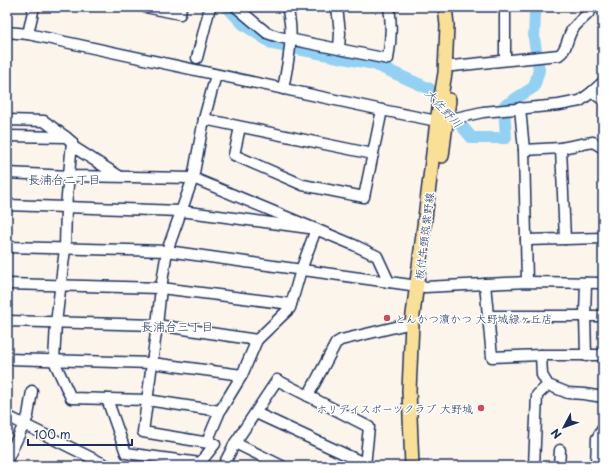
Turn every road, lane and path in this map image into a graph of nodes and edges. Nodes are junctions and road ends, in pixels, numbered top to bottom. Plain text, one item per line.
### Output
1 (34, 7) edge
2 (145, 7) edge
3 (181, 7) edge
4 (210, 7) edge
5 (236, 7) edge
6 (287, 7) edge
7 (337, 7) edge
8 (389, 7) edge
9 (445, 7) edge
10 (453, 7) edge
11 (505, 7) edge
12 (593, 7) edge
13 (7, 32) edge
14 (28, 34) junction
15 (291, 40) junction
16 (339, 49) junction
17 (197, 58) dead end
18 (505, 60) junction
19 (453, 66) junction
20 (216, 75) junction
21 (603, 82) edge
22 (283, 90) junction
23 (592, 92) junction
24 (603, 100) edge
25 (519, 108) junction
26 (382, 110) junction
27 (204, 119) junction
28 (7, 120) edge
29 (442, 121) junction
30 (240, 127) junction
31 (7, 136) edge
32 (66, 137) junction
33 (72, 146) junction
34 (561, 148) junction
35 (603, 148) edge
36 (524, 150) junction
37 (373, 154) junction
38 (7, 173) edge
39 (69, 176) junction
40 (120, 177) junction
41 (193, 178) junction
42 (7, 205) edge
43 (66, 207) junction
44 (181, 211) junction
45 (316, 229) junction
46 (603, 238) edge
47 (565, 239) junction
48 (526, 240) junction
49 (7, 247) edge
50 (65, 249) junction
51 (167, 250) junction
52 (301, 270) junction
53 (389, 282) junction
54 (527, 282) junction
55 (586, 283) junction
56 (603, 283) edge
57 (7, 284) edge
58 (485, 284) junction
59 (61, 285) junction
60 (421, 286) junction
61 (161, 288) junction
62 (291, 304) junction
63 (585, 315) junction
64 (488, 316) junction
65 (603, 316) edge
66 (7, 321) edge
67 (56, 323) junction
68 (412, 323) junction
69 (157, 325) junction
70 (257, 340) junction
71 (541, 355) junction
72 (603, 355) edge
73 (586, 356) junction
74 (7, 359) edge
75 (54, 361) junction
76 (152, 363) junction
77 (242, 375) junction
78 (548, 385) junction
79 (32, 391) dead end
80 (308, 396) junction
81 (603, 397) edge
82 (107, 399) junction
83 (147, 400) junction
84 (220, 411) junction
85 (256, 413) junction
86 (7, 416) edge
87 (24, 424) junction
88 (603, 428) edge
89 (207, 442) junction
90 (235, 443) junction
91 (560, 450) dead end
92 (599, 459) edge
93 (7, 461) edge
94 (366, 465) edge
95 (16, 466) edge
96 (108, 466) edge
97 (223, 466) edge
98 (282, 466) edge
99 (412, 466) edge
100 (420, 466) edge
101 (534, 466) edge
102 (559, 466) edge

1 - 14 street
2 - 3 street
4 - 17 street
5 - 15 street
6 - 15 street
7 - 16 street
8 - 16 street
9 - 29 main road, 板付牛頸筑紫野線
10 - 19 main road, 板付牛頸筑紫野線
11 - 18 street
12 - 18 street
13 - 14 street
14 - 20 street
15 - 16 street
15 - 22 street
18 - 19 street
19 - 29 main road, 板付牛頸筑紫野線
20 - 22 street
20 - 27 street
21 - 23 street
22 - 26 street
23 - 24 street
23 - 25 street
25 - 29 street
25 - 36 street
26 - 29 street
26 - 37 street
27 - 30 street
27 - 41 street
28 - 32 street
29 - 60 main road, 板付牛頸筑紫野線
30 - 37 street
30 - 37 street
31 - 32 street
32 - 33 street
33 - 39 street
33 - 40 street
34 - 35 street
34 - 36 street
34 - 47 street
36 - 48 street
38 - 39 street
39 - 40 street
39 - 43 street
40 - 41 street
41 - 44 street
41 - 45 street
42 - 43 street
43 - 44 street
43 - 50 street
44 - 45 street
44 - 51 street
45 - 52 street
45 - 53 street
46 - 47 street
47 - 48 street
48 - 54 street
49 - 50 street
50 - 51 street
50 - 59 street
51 - 52 street
51 - 61 street
52 - 53 street
52 - 62 street
53 - 60 street
54 - 55 street
54 - 58 street
55 - 56 street
55 - 63 street
57 - 59 street
58 - 60 street
58 - 64 street
59 - 61 street
59 - 67 street
60 - 68 main road, 板付牛頸筑紫野線
60 - 100 main road, 板付牛頸筑紫野線
61 - 62 street
61 - 69 street
62 - 70 street
63 - 64 street
63 - 65 street
63 - 73 street
64 - 71 street
66 - 67 street
67 - 69 street
67 - 75 street
68 - 80 street
68 - 99 main road, 板付牛頸筑紫野線
69 - 70 street
69 - 76 street
70 - 77 street
71 - 73 street
71 - 78 street
72 - 73 street
74 - 75 street
75 - 76 street
75 - 82 street
76 - 77 street
76 - 83 street
77 - 84 street
78 - 81 street
78 - 101 street
79 - 87 street
80 - 85 street
80 - 94 street
82 - 83 street
82 - 89 street
83 - 84 street
83 - 89 street
84 - 89 street
85 - 90 street
85 - 94 street
86 - 87 street
87 - 93 street
87 - 96 street
88 - 92 street
90 - 97 street
90 - 98 street
91 - 102 street
93 - 95 street

